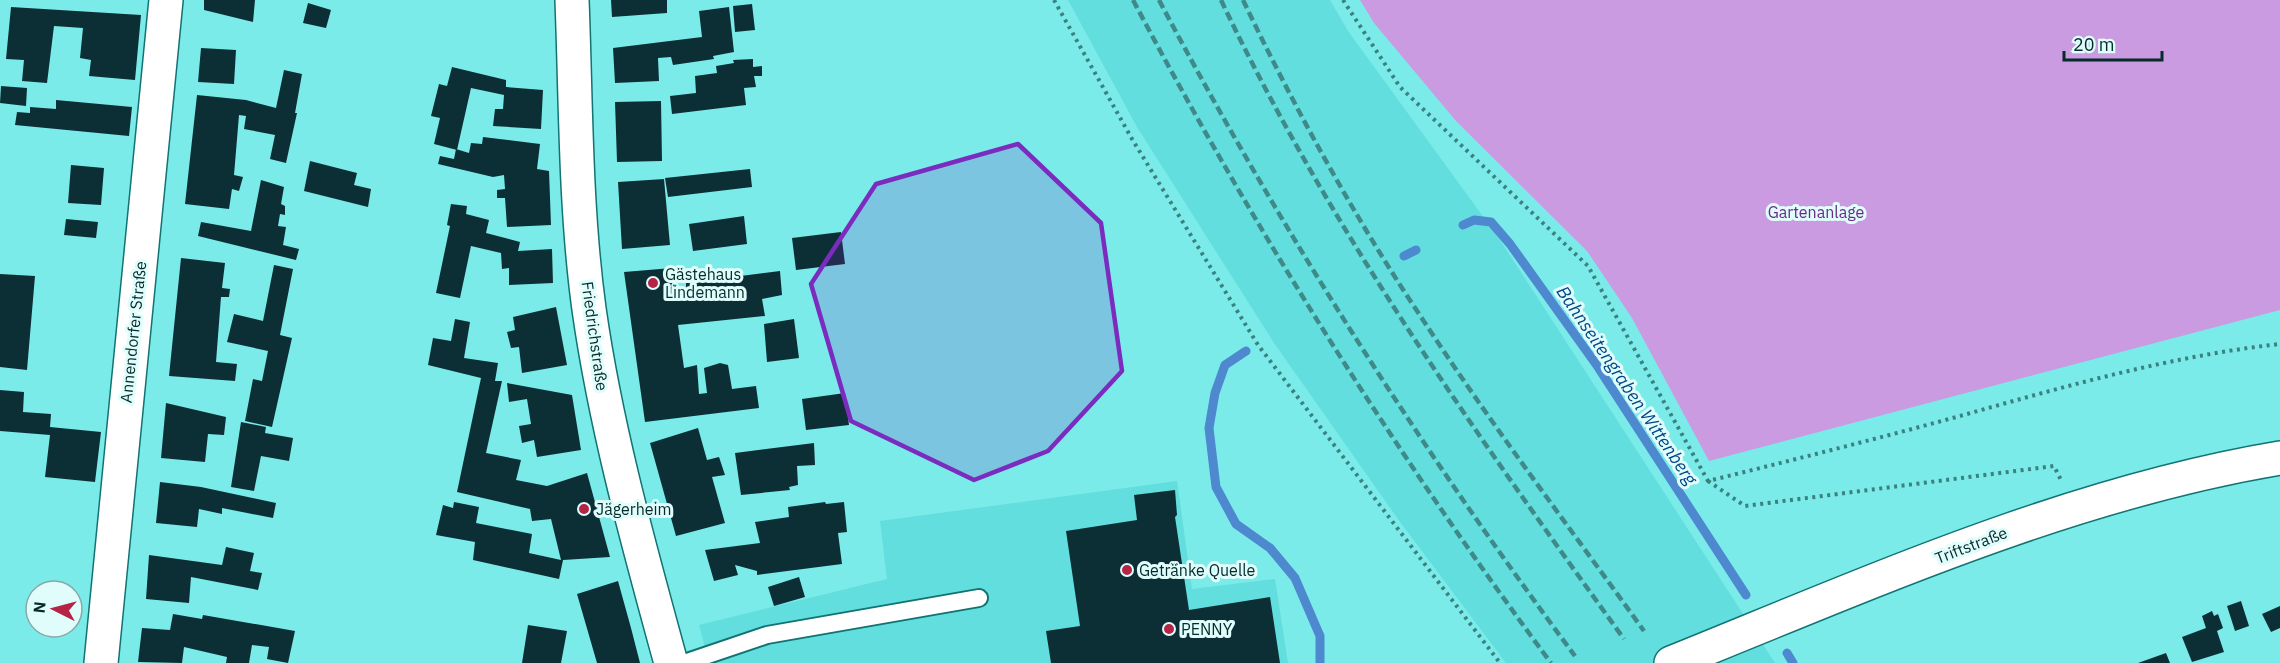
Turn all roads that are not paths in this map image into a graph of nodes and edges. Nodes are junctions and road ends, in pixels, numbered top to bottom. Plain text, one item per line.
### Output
1 (166, 0) edge
2 (572, 0) edge
3 (2280, 458) edge
4 (980, 598) dead end
5 (101, 663) edge
6 (671, 663) edge
7 (684, 663) edge
8 (1671, 663) edge

1 - 5 street, Annendorfer Straße
2 - 6 street, Friedrichstraße
3 - 8 street, Triftstraße
4 - 7 lane

